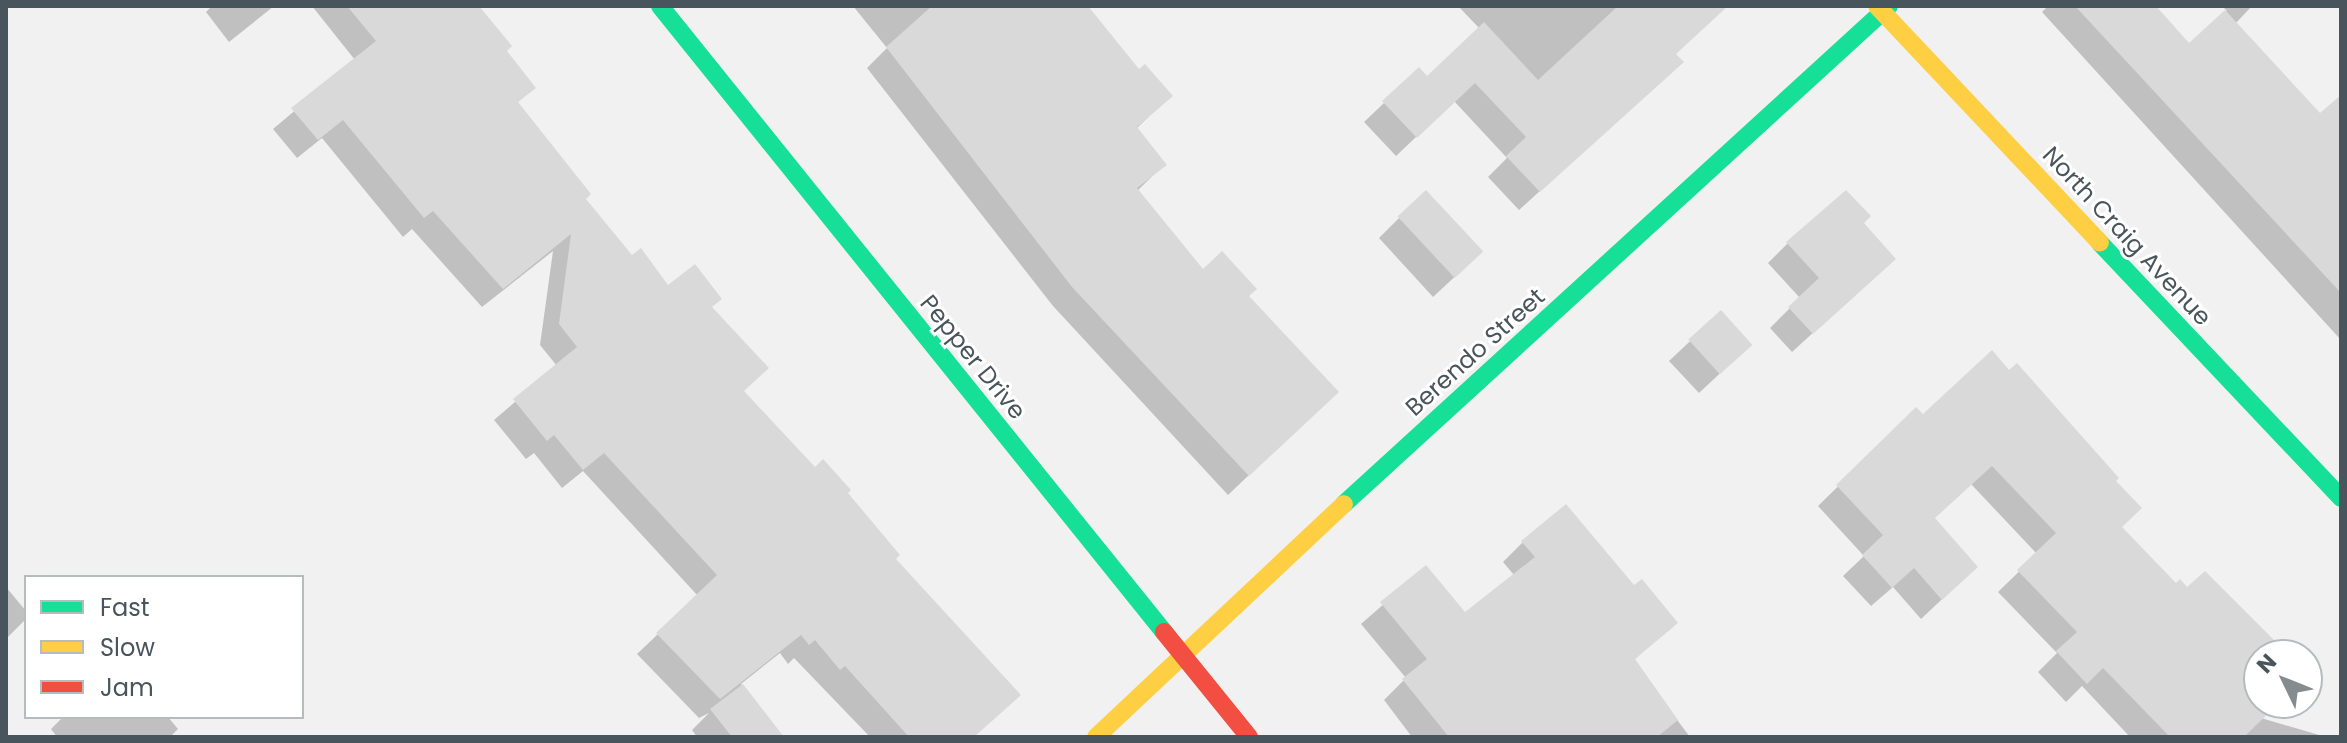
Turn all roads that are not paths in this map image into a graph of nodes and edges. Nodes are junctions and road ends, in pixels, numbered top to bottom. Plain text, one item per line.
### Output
1 (660, 6) edge
2 (1883, 8) edge
3 (2341, 498) edge
4 (1181, 653) junction
5 (1096, 737) edge
6 (1249, 737) edge

1 - 4 street, Pepper Drive
2 - 3 street, North Craig Avenue
2 - 4 street, Berendo Street
4 - 5 street, Berendo Street
4 - 6 street, Pepper Drive

